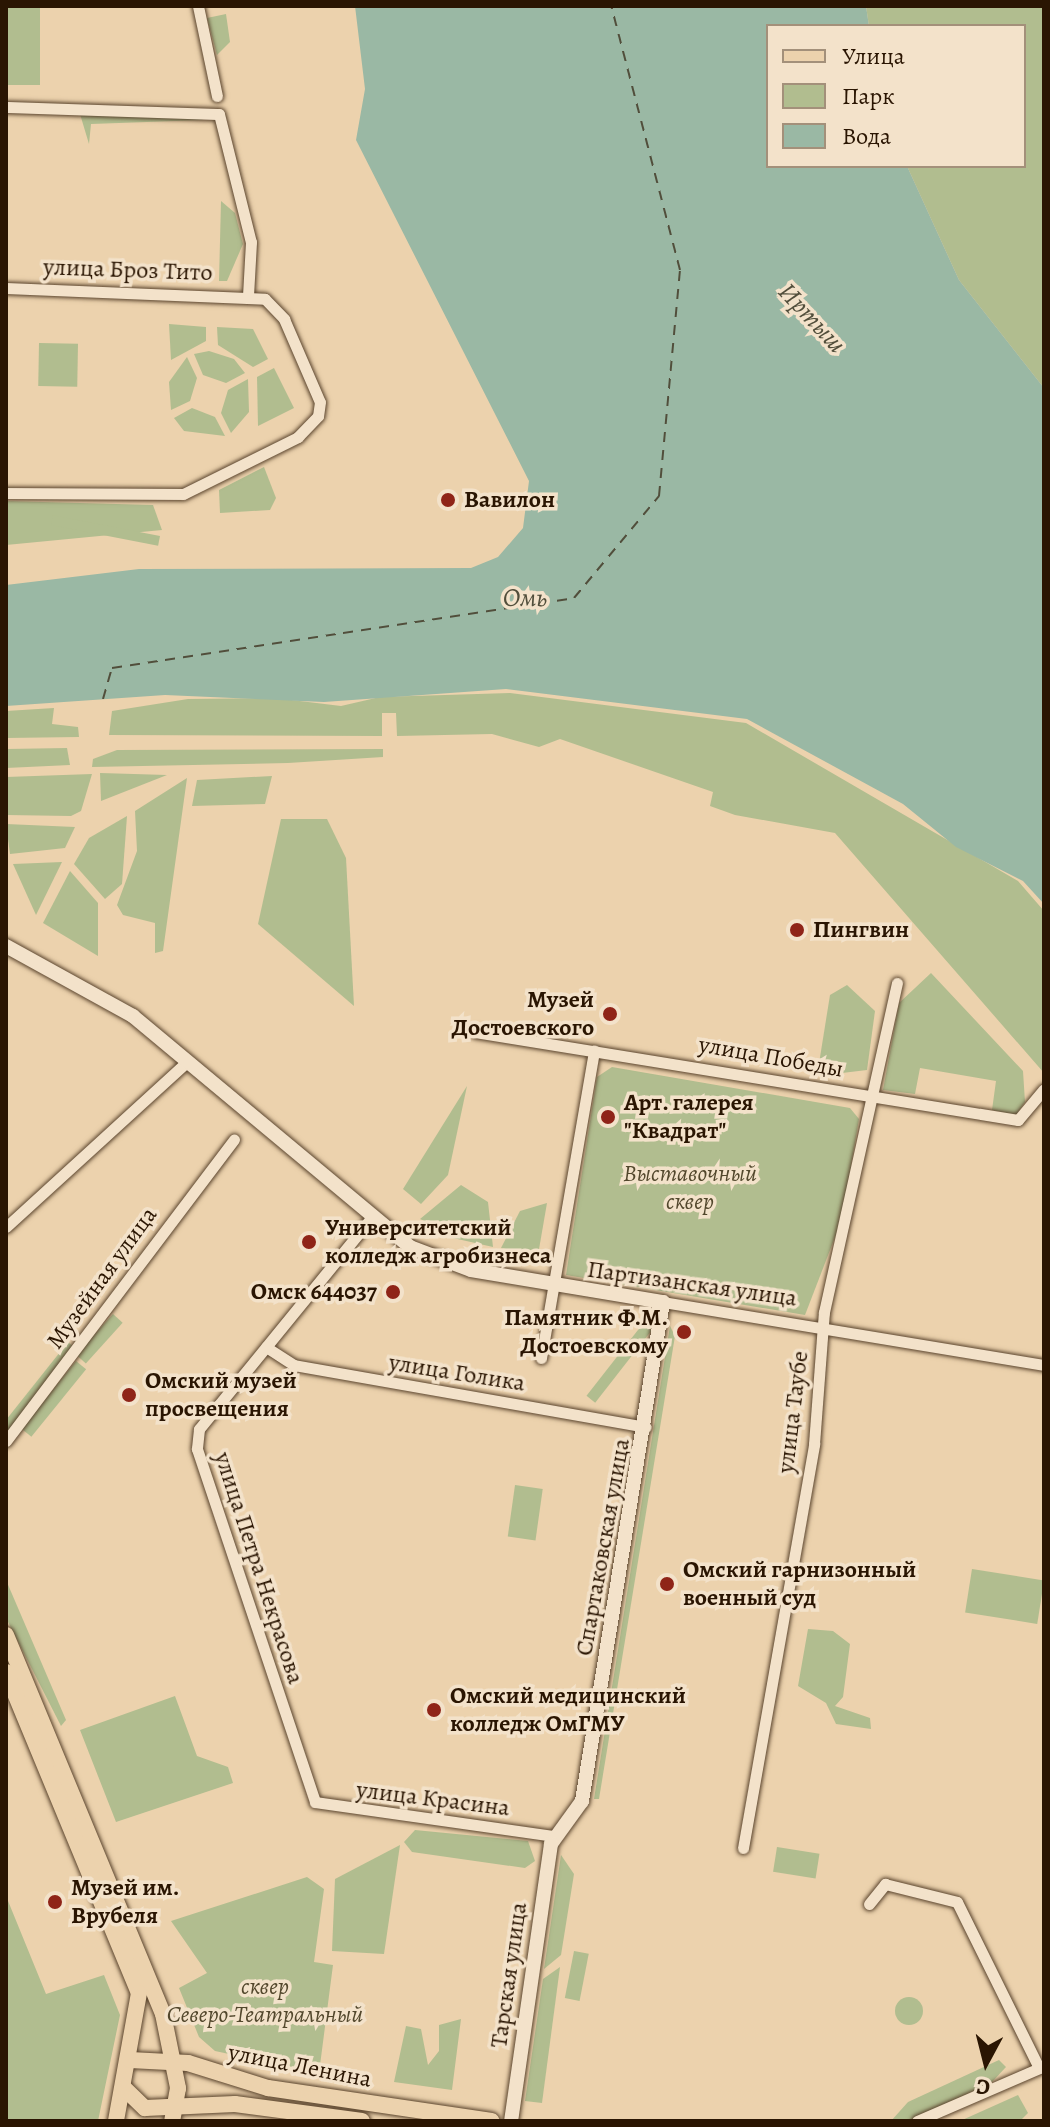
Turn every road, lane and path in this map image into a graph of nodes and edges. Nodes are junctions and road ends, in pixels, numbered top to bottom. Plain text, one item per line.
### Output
1 (198, 6) edge
2 (217, 96) dead end
3 (6, 107) edge
4 (6, 288) edge
5 (248, 296) junction
6 (6, 493) edge
7 (6, 946) edge
8 (897, 983) dead end
9 (475, 1032) dead end
10 (594, 1051) junction
11 (188, 1061) junction
12 (1044, 1089) edge
13 (876, 1097) junction
14 (234, 1139) dead end
15 (372, 1217) junction
16 (6, 1227) edge
17 (553, 1285) junction
18 (663, 1302) junction
19 (823, 1325) junction
20 (266, 1347) junction
21 (541, 1358) dead end
22 (1044, 1365) edge
23 (646, 1427) junction
24 (6, 1441) edge
25 (6, 1635) edge
26 (6, 1672) edge
27 (311, 1797) joint
28 (553, 1836) junction
29 (743, 1848) dead end
30 (869, 1904) dead end
31 (130, 2060) junction
32 (174, 2061) junction
33 (1041, 2067) edge
34 (127, 2093) junction
35 (366, 2103) junction
36 (179, 2104) junction
37 (116, 2121) edge
38 (172, 2121) edge
39 (363, 2121) edge
40 (492, 2121) edge
41 (511, 2121) edge
42 (917, 2121) edge

1 - 2 street
3 - 5 street
4 - 5 street, улица Броз Тито
5 - 6 street
7 - 11 street, Партизанская улица
8 - 13 street, улица Таубе
9 - 10 street, улица Победы
10 - 13 street, улица Победы
10 - 17 street
11 - 15 street, Партизанская улица
11 - 16 street
12 - 13 street, улица Победы
13 - 19 street, улица Таубе
14 - 24 street, Музейная улица
15 - 17 street, Партизанская улица
15 - 20 street, улица Петра Некрасова
17 - 18 street, Партизанская улица
17 - 21 street
18 - 19 street, Партизанская улица
18 - 23 street, Спартаковская улица
19 - 22 street, Партизанская улица
19 - 29 street, улица Таубе
20 - 23 street, улица Голика
20 - 27 street, улица Петра Некрасова
23 - 28 street, Спартаковская улица
25 - 32 main road
26 - 31 main road
27 - 28 street, улица Красина
28 - 41 street, Тарская улица
30 - 33 street
31 - 32 main road, улица Ленина
31 - 34 main road
32 - 35 main road, улица Ленина
32 - 36 main road
33 - 42 street
34 - 36 main road, улица Ленина
34 - 37 main road
35 - 39 main road
35 - 40 main road, улица Ленина
36 - 38 main road
36 - 39 main road, улица Ленина

